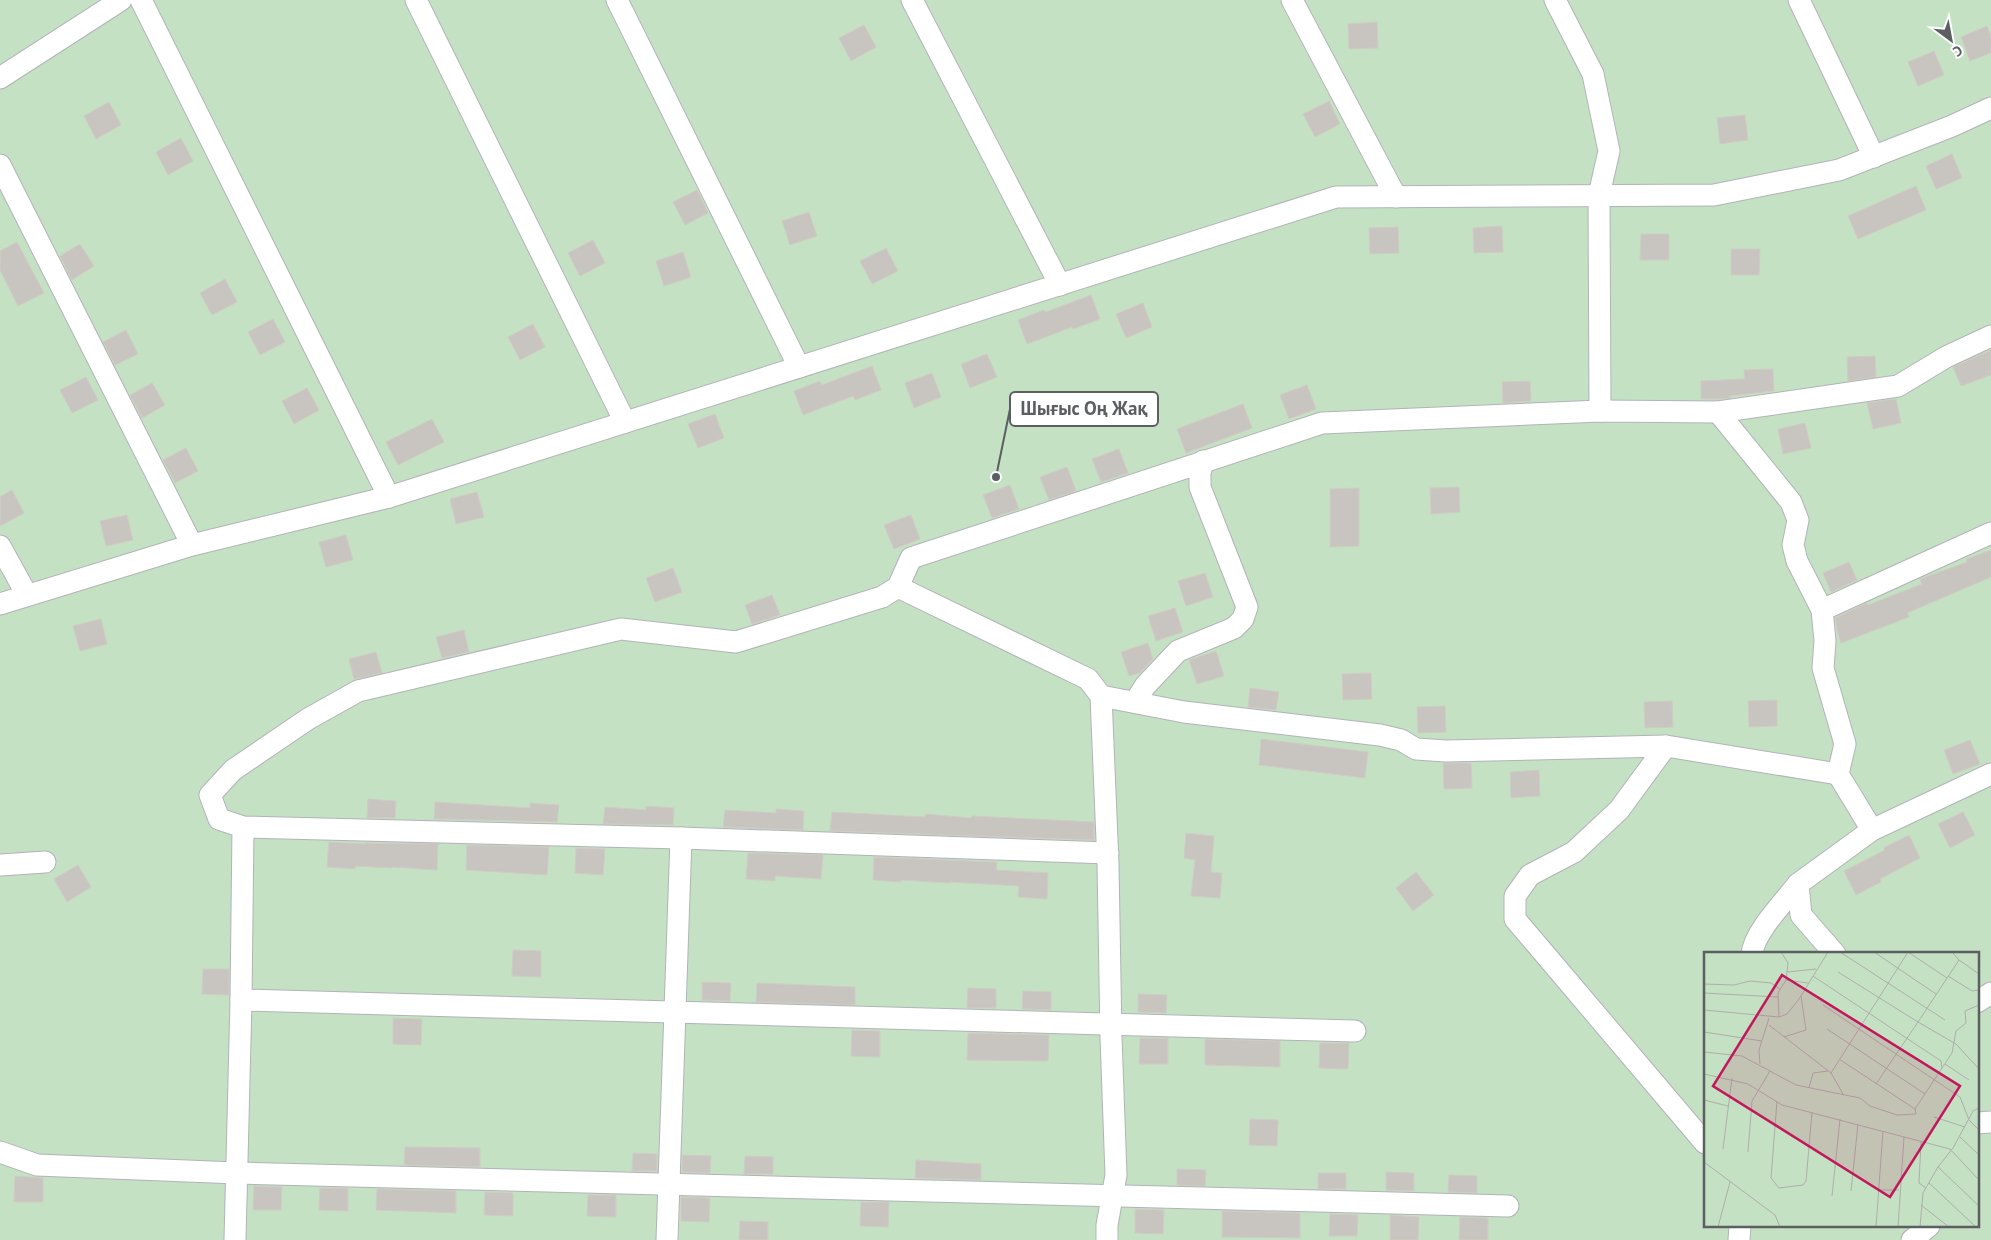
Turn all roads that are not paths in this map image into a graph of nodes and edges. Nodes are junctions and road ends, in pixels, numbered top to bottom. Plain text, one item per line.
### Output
1 (121, 0) edge
2 (141, 0) edge
3 (416, 0) edge
4 (617, 0) edge
5 (912, 0) edge
6 (1292, 0) edge
7 (1555, 0) edge
8 (1799, 0) edge
9 (0, 78) edge
10 (1991, 108) edge
11 (1874, 157) junction
12 (0, 166) edge
13 (1599, 196) junction
14 (1396, 197) junction
15 (1060, 285) junction
16 (1991, 336) edge
17 (799, 368) junction
18 (1600, 412) junction
19 (1718, 412) junction
20 (625, 422) junction
21 (1203, 461) junction
22 (389, 497) junction
23 (1991, 533) edge
24 (192, 545) junction
25 (0, 546) edge
26 (898, 587) junction
27 (27, 595) junction
28 (0, 604) edge
29 (1822, 610) junction
30 (1101, 696) junction
31 (1135, 702) junction
32 (1666, 746) junction
33 (1838, 774) junction
34 (1991, 774) edge
35 (243, 827) junction
36 (1872, 830) junction
37 (681, 838) junction
38 (1108, 853) junction
39 (45, 862) dead end
40 (0, 866) edge
41 (1798, 884) junction
42 (1752, 952) edge
43 (1833, 952) edge
44 (1991, 993) edge
45 (241, 1000) junction
46 (1978, 1001) edge
47 (676, 1011) junction
48 (1111, 1023) junction
49 (1355, 1031) dead end
50 (1991, 1122) edge
51 (1978, 1123) edge
52 (1704, 1142) edge
53 (0, 1152) edge
54 (237, 1173) junction
55 (670, 1184) junction
56 (1112, 1195) junction
57 (1508, 1206) dead end
58 (1927, 1228) edge
59 (1937, 1228) edge
60 (235, 1240) edge
61 (668, 1240) edge
62 (1106, 1240) edge
63 (1912, 1240) edge
64 (1942, 1240) edge

1 - 9 street
2 - 22 street
3 - 20 street
4 - 17 street
5 - 15 street
6 - 14 street
7 - 13 street
8 - 11 street
10 - 11 street
11 - 13 street
12 - 24 street
13 - 14 street
13 - 18 street
14 - 15 street
15 - 17 street
16 - 19 street
17 - 20 street
18 - 19 street
18 - 21 street
19 - 29 street
20 - 22 street
21 - 26 street
21 - 31 street
22 - 24 street
23 - 29 street
24 - 27 street
25 - 27 street
26 - 30 street
26 - 35 street
27 - 28 street
29 - 33 street
30 - 31 street
30 - 38 street
31 - 32 street
32 - 33 street
32 - 52 street
33 - 36 street
34 - 36 street
35 - 37 street
35 - 45 street
36 - 41 street
37 - 38 street
37 - 47 street
38 - 48 street
39 - 40 street
41 - 42 street
41 - 43 street
44 - 46 street
45 - 47 street
45 - 54 street
47 - 48 street
47 - 55 street
48 - 49 street
48 - 56 street
50 - 51 street
53 - 54 street
54 - 55 street
54 - 60 street
55 - 56 street
55 - 61 street
56 - 57 street
56 - 62 street
58 - 63 street
59 - 64 street

